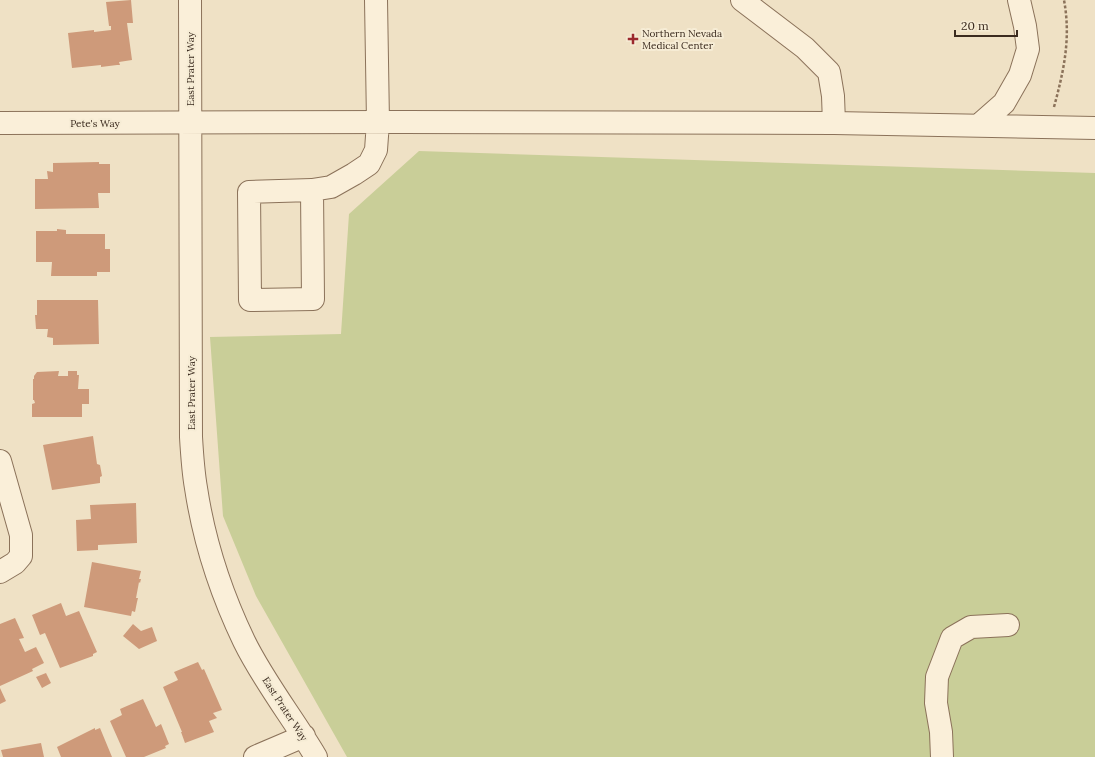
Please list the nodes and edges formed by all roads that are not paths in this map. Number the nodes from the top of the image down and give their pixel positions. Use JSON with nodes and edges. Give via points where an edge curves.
{"nodes":[{"id":1,"x":190,"y":0,"type":"edge"},
{"id":2,"x":376,"y":0,"type":"edge"},
{"id":3,"x":742,"y":0,"type":"edge"},
{"id":4,"x":1018,"y":0,"type":"edge"},
{"id":5,"x":378,"y":122,"type":"junction"},
{"id":6,"x":0,"y":123,"type":"edge"},
{"id":7,"x":189,"y":123,"type":"junction"},
{"id":8,"x":834,"y":123,"type":"junction"},
{"id":9,"x":979,"y":125,"type":"junction"},
{"id":10,"x":1095,"y":128,"type":"edge"},
{"id":11,"x":312,"y":190,"type":"junction"},
{"id":12,"x":0,"y":461,"type":"edge"},
{"id":13,"x":0,"y":572,"type":"edge"},
{"id":14,"x":1008,"y":625,"type":"dead end"},
{"id":15,"x":304,"y":736,"type":"junction"},
{"id":16,"x":255,"y":757,"type":"edge"},
{"id":17,"x":316,"y":757,"type":"edge"},
{"id":18,"x":942,"y":757,"type":"edge"}],
"edges":[{"from":1,"to":7,"type":"street","name":"East Prater Way"},
{"from":2,"to":5,"type":"street"},
{"from":3,"to":8,"type":"street","via":[[805,48],[829,72]]},
{"from":4,"to":9,"type":"street","via":[[1028,49],[1020,75],[1004,103]]},
{"from":5,"to":7,"type":"street","name":"Pete's Way"},
{"from":5,"to":8,"type":"street","name":"Pete's Way"},
{"from":5,"to":11,"type":"street","via":[[376,150],[369,164],[331,187]]},
{"from":6,"to":7,"type":"street","name":"Pete's Way"},
{"from":7,"to":15,"type":"street","name":"East Prater Way","via":[[191,437],[196,488],[206,539],[223,592],[241,635],[270,687]]},
{"from":8,"to":9,"type":"street","name":"Pete's Way"},
{"from":9,"to":10,"type":"street","name":"Pete's Way"},
{"from":11,"to":11,"type":"street","via":[[313,299],[250,300],[249,192]]},
{"from":12,"to":13,"type":"street","via":[[27,558]]},
{"from":14,"to":18,"type":"street","via":[[971,627],[952,638],[937,677],[936,703],[942,732]]},
{"from":15,"to":16,"type":"street"},
{"from":15,"to":17,"type":"street","name":"East Prater Way"}]}
